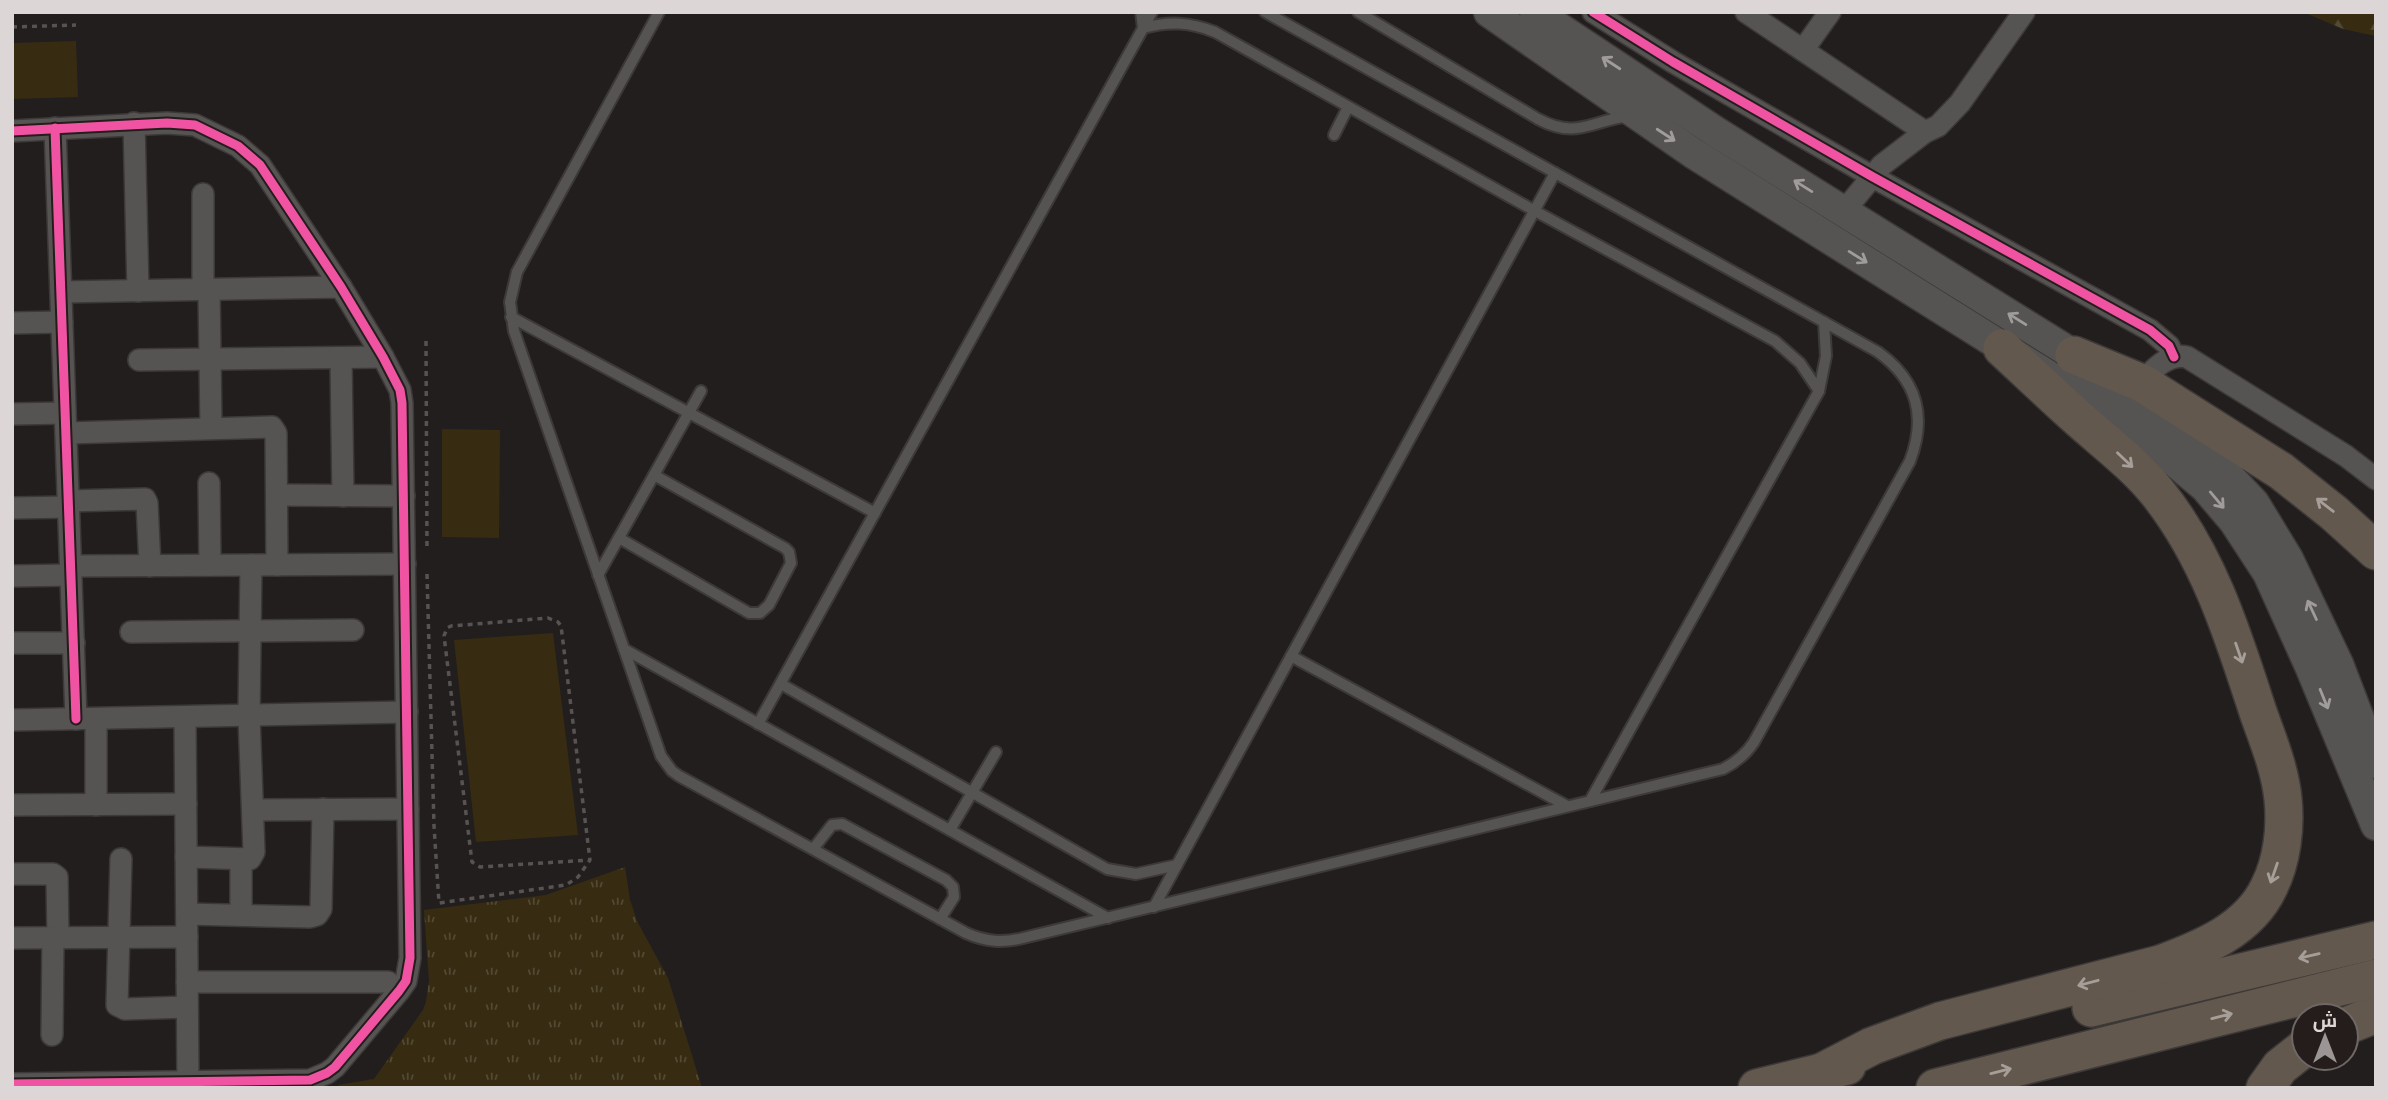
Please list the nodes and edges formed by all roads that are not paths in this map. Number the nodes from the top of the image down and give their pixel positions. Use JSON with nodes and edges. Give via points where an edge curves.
{"nodes":[{"id":1,"x":659,"y":12,"type":"edge"},
{"id":2,"x":1141,"y":12,"type":"edge"},
{"id":3,"x":1152,"y":12,"type":"edge"},
{"id":4,"x":1265,"y":12,"type":"edge"},
{"id":5,"x":1358,"y":12,"type":"edge"},
{"id":6,"x":1489,"y":12,"type":"edge"},
{"id":7,"x":1535,"y":12,"type":"edge"},
{"id":8,"x":1746,"y":12,"type":"edge"},
{"id":9,"x":1830,"y":12,"type":"edge"},
{"id":10,"x":2024,"y":12,"type":"edge"},
{"id":11,"x":1605,"y":15,"type":"edge"},
{"id":12,"x":1143,"y":28,"type":"junction"},
{"id":13,"x":1802,"y":50,"type":"junction"},
{"id":14,"x":1348,"y":107,"type":"junction"},
{"id":15,"x":1636,"y":116,"type":"junction"},
{"id":16,"x":134,"y":123,"type":"junction"},
{"id":17,"x":55,"y":128,"type":"junction"},
{"id":18,"x":12,"y":131,"type":"edge"},
{"id":19,"x":1924,"y":132,"type":"junction"},
{"id":20,"x":1334,"y":135,"type":"dead end"},
{"id":21,"x":1555,"y":173,"type":"junction"},
{"id":22,"x":1873,"y":177,"type":"junction"},
{"id":23,"x":203,"y":194,"type":"dead end"},
{"id":24,"x":1535,"y":211,"type":"junction"},
{"id":25,"x":1844,"y":211,"type":"junction"},
{"id":26,"x":341,"y":287,"type":"junction"},
{"id":27,"x":206,"y":289,"type":"junction"},
{"id":28,"x":138,"y":291,"type":"junction"},
{"id":29,"x":61,"y":292,"type":"junction"},
{"id":30,"x":511,"y":317,"type":"junction"},
{"id":31,"x":1824,"y":321,"type":"junction"},
{"id":32,"x":62,"y":322,"type":"junction"},
{"id":33,"x":12,"y":323,"type":"edge"},
{"id":34,"x":2002,"y":348,"type":"junction"},
{"id":35,"x":2074,"y":355,"type":"junction"},
{"id":36,"x":383,"y":357,"type":"junction"},
{"id":37,"x":2174,"y":357,"type":"junction"},
{"id":38,"x":341,"y":358,"type":"junction"},
{"id":39,"x":209,"y":359,"type":"junction"},
{"id":40,"x":139,"y":360,"type":"dead end"},
{"id":41,"x":2142,"y":383,"type":"junction"},
{"id":42,"x":701,"y":391,"type":"dead end"},
{"id":43,"x":1819,"y":391,"type":"junction"},
{"id":44,"x":688,"y":413,"type":"junction"},
{"id":45,"x":12,"y":414,"type":"edge"},
{"id":46,"x":65,"y":423,"type":"junction"},
{"id":47,"x":211,"y":428,"type":"junction"},
{"id":48,"x":654,"y":474,"type":"junction"},
{"id":49,"x":2376,"y":479,"type":"edge"},
{"id":50,"x":209,"y":483,"type":"dead end"},
{"id":51,"x":277,"y":495,"type":"junction"},
{"id":52,"x":343,"y":496,"type":"junction"},
{"id":53,"x":404,"y":496,"type":"junction"},
{"id":54,"x":68,"y":504,"type":"junction"},
{"id":55,"x":12,"y":508,"type":"edge"},
{"id":56,"x":875,"y":513,"type":"junction"},
{"id":57,"x":619,"y":538,"type":"junction"},
{"id":58,"x":2376,"y":551,"type":"edge"},
{"id":59,"x":405,"y":564,"type":"junction"},
{"id":60,"x":210,"y":565,"type":"junction"},
{"id":61,"x":251,"y":565,"type":"junction"},
{"id":62,"x":277,"y":565,"type":"junction"},
{"id":63,"x":150,"y":566,"type":"junction"},
{"id":64,"x":71,"y":571,"type":"junction"},
{"id":65,"x":598,"y":575,"type":"junction"},
{"id":66,"x":12,"y":576,"type":"edge"},
{"id":67,"x":250,"y":631,"type":"junction"},
{"id":68,"x":353,"y":631,"type":"dead end"},
{"id":69,"x":131,"y":632,"type":"dead end"},
{"id":70,"x":12,"y":643,"type":"edge"},
{"id":71,"x":74,"y":643,"type":"junction"},
{"id":72,"x":624,"y":649,"type":"junction"},
{"id":73,"x":1291,"y":656,"type":"junction"},
{"id":74,"x":780,"y":684,"type":"junction"},
{"id":75,"x":407,"y":712,"type":"junction"},
{"id":76,"x":249,"y":716,"type":"junction"},
{"id":77,"x":185,"y":717,"type":"junction"},
{"id":78,"x":86,"y":719,"type":"junction"},
{"id":79,"x":12,"y":720,"type":"edge"},
{"id":80,"x":758,"y":724,"type":"junction"},
{"id":81,"x":996,"y":752,"type":"dead end"},
{"id":82,"x":2376,"y":763,"type":"edge"},
{"id":83,"x":972,"y":793,"type":"junction"},
{"id":84,"x":1590,"y":801,"type":"junction"},
{"id":85,"x":96,"y":804,"type":"junction"},
{"id":86,"x":186,"y":804,"type":"junction"},
{"id":87,"x":12,"y":805,"type":"edge"},
{"id":88,"x":1567,"y":806,"type":"junction"},
{"id":89,"x":323,"y":809,"type":"junction"},
{"id":90,"x":408,"y":809,"type":"junction"},
{"id":91,"x":253,"y":810,"type":"junction"},
{"id":92,"x":2376,"y":825,"type":"edge"},
{"id":93,"x":950,"y":830,"type":"junction"},
{"id":94,"x":813,"y":849,"type":"junction"},
{"id":95,"x":186,"y":858,"type":"junction"},
{"id":96,"x":121,"y":859,"type":"dead end"},
{"id":97,"x":241,"y":859,"type":"junction"},
{"id":98,"x":1177,"y":865,"type":"junction"},
{"id":99,"x":12,"y":874,"type":"edge"},
{"id":100,"x":1154,"y":907,"type":"junction"},
{"id":101,"x":187,"y":914,"type":"junction"},
{"id":102,"x":241,"y":915,"type":"junction"},
{"id":103,"x":1108,"y":918,"type":"junction"},
{"id":104,"x":940,"y":919,"type":"junction"},
{"id":105,"x":119,"y":937,"type":"junction"},
{"id":106,"x":187,"y":937,"type":"junction"},
{"id":107,"x":12,"y":938,"type":"edge"},
{"id":108,"x":56,"y":938,"type":"junction"},
{"id":109,"x":2376,"y":940,"type":"edge"},
{"id":110,"x":2376,"y":978,"type":"edge"},
{"id":111,"x":187,"y":982,"type":"junction"},
{"id":112,"x":388,"y":982,"type":"dead end"},
{"id":113,"x":187,"y":1007,"type":"junction"},
{"id":114,"x":52,"y":1035,"type":"dead end"},
{"id":115,"x":2290,"y":1059,"type":"edge"},
{"id":116,"x":1822,"y":1072,"type":"junction"},
{"id":117,"x":188,"y":1083,"type":"junction"},
{"id":118,"x":12,"y":1084,"type":"edge"},
{"id":119,"x":1757,"y":1088,"type":"edge"},
{"id":120,"x":1935,"y":1088,"type":"edge"},
{"id":121,"x":2265,"y":1088,"type":"edge"}],
"edges":[{"from":1,"to":30,"type":"lane","via":[[517,272]]},
{"from":2,"to":12,"type":"lane"},
{"from":3,"to":12,"type":"lane"},
{"from":4,"to":21,"type":"lane"},
{"from":5,"to":15,"type":"lane","via":[[1556,127],[1576,129]]},
{"from":6,"to":15,"type":"main road"},
{"from":25,"to":7,"type":"main road","one_way":true},
{"from":8,"to":13,"type":"street"},
{"from":9,"to":13,"type":"street"},
{"from":10,"to":19,"type":"street","via":[[1960,103],[1938,126]]},
{"from":11,"to":22,"type":"street","via":[[1673,62]]},
{"from":12,"to":14,"type":"lane","via":[[1179,22],[1198,25]]},
{"from":12,"to":56,"type":"lane"},
{"from":13,"to":19,"type":"street"},
{"from":14,"to":20,"type":"lane"},
{"from":14,"to":24,"type":"lane"},
{"from":15,"to":34,"type":"main road","one_way":true},
{"from":16,"to":17,"type":"street"},
{"from":16,"to":26,"type":"street","via":[[195,125],[249,155]]},
{"from":16,"to":28,"type":"street"},
{"from":17,"to":18,"type":"street"},
{"from":17,"to":29,"type":"street"},
{"from":19,"to":22,"type":"street"},
{"from":21,"to":24,"type":"lane"},
{"from":21,"to":31,"type":"lane"},
{"from":22,"to":25,"type":"street"},
{"from":22,"to":37,"type":"street","via":[[2150,330],[2169,346]]},
{"from":23,"to":27,"type":"street"},
{"from":24,"to":43,"type":"lane","via":[[1774,341],[1800,363]]},
{"from":24,"to":73,"type":"lane"},
{"from":35,"to":25,"type":"main road","one_way":true},
{"from":26,"to":27,"type":"street"},
{"from":26,"to":36,"type":"street"},
{"from":27,"to":28,"type":"street"},
{"from":27,"to":39,"type":"street"},
{"from":28,"to":29,"type":"street"},
{"from":29,"to":32,"type":"street"},
{"from":30,"to":44,"type":"lane"},
{"from":30,"to":65,"type":"lane"},
{"from":31,"to":43,"type":"lane","via":[[1826,356]]},
{"from":31,"to":84,"type":"lane","via":[[1890,361],[1909,385],[1918,415],[1910,461],[1749,750],[1723,769]]},
{"from":32,"to":33,"type":"street"},
{"from":32,"to":46,"type":"street"},
{"from":34,"to":92,"type":"main road","one_way":true,"via":[[2174,461],[2205,487],[2234,521],[2268,573]]},
{"from":34,"to":116,"type":"highway","one_way":true,"via":[[2155,491],[2183,527],[2205,567],[2280,778],[2283,824],[2277,869],[2252,912],[2235,928],[2192,953],[1940,1021],[1872,1046]]},
{"from":35,"to":41,"type":"highway"},
{"from":82,"to":35,"type":"main road","one_way":true,"via":[[2294,571],[2254,503],[2220,467]]},
{"from":36,"to":38,"type":"street"},
{"from":36,"to":53,"type":"street","via":[[401,396]]},
{"from":37,"to":41,"type":"street"},
{"from":37,"to":49,"type":"street","via":[[2197,362]]},
{"from":38,"to":39,"type":"street"},
{"from":38,"to":52,"type":"street"},
{"from":39,"to":40,"type":"street"},
{"from":39,"to":47,"type":"street"},
{"from":58,"to":41,"type":"highway","one_way":true,"via":[[2281,471]]},
{"from":42,"to":44,"type":"lane"},
{"from":43,"to":84,"type":"lane"},
{"from":44,"to":48,"type":"lane"},
{"from":44,"to":56,"type":"lane"},
{"from":45,"to":46,"type":"street"},
{"from":46,"to":47,"type":"street"},
{"from":46,"to":54,"type":"street"},
{"from":47,"to":51,"type":"street","via":[[272,427],[276,433]]},
{"from":48,"to":57,"type":"lane"},
{"from":48,"to":57,"type":"lane","via":[[789,552],[791,563],[769,606],[755,614],[744,611]]},
{"from":50,"to":60,"type":"street"},
{"from":51,"to":52,"type":"street"},
{"from":51,"to":62,"type":"street"},
{"from":52,"to":53,"type":"street"},
{"from":53,"to":59,"type":"street"},
{"from":54,"to":55,"type":"street"},
{"from":54,"to":63,"type":"street","via":[[145,499]]},
{"from":54,"to":64,"type":"street"},
{"from":56,"to":74,"type":"lane"},
{"from":57,"to":65,"type":"lane"},
{"from":59,"to":62,"type":"street"},
{"from":59,"to":75,"type":"street"},
{"from":60,"to":61,"type":"street"},
{"from":60,"to":63,"type":"street"},
{"from":61,"to":62,"type":"street"},
{"from":61,"to":67,"type":"street"},
{"from":63,"to":64,"type":"street"},
{"from":64,"to":66,"type":"street"},
{"from":64,"to":71,"type":"street"},
{"from":65,"to":72,"type":"lane"},
{"from":67,"to":68,"type":"street"},
{"from":67,"to":69,"type":"street"},
{"from":67,"to":76,"type":"street"},
{"from":70,"to":71,"type":"street"},
{"from":71,"to":78,"type":"street"},
{"from":72,"to":80,"type":"lane"},
{"from":72,"to":94,"type":"lane","via":[[660,756],[672,771]]},
{"from":73,"to":88,"type":"lane"},
{"from":73,"to":98,"type":"lane"},
{"from":74,"to":80,"type":"lane"},
{"from":74,"to":83,"type":"lane"},
{"from":75,"to":76,"type":"street"},
{"from":75,"to":90,"type":"street"},
{"from":76,"to":77,"type":"street"},
{"from":76,"to":91,"type":"street"},
{"from":77,"to":78,"type":"street"},
{"from":77,"to":86,"type":"street"},
{"from":78,"to":79,"type":"street"},
{"from":78,"to":85,"type":"street"},
{"from":80,"to":93,"type":"lane"},
{"from":81,"to":83,"type":"lane"},
{"from":83,"to":93,"type":"lane"},
{"from":83,"to":98,"type":"lane","via":[[1107,869],[1146,874]]},
{"from":84,"to":88,"type":"lane"},
{"from":85,"to":86,"type":"street"},
{"from":85,"to":87,"type":"street"},
{"from":86,"to":95,"type":"street"},
{"from":88,"to":100,"type":"lane"},
{"from":89,"to":90,"type":"street"},
{"from":89,"to":91,"type":"street"},
{"from":89,"to":102,"type":"street","via":[[319,913],[310,917]]},
{"from":90,"to":117,"type":"street","via":[[410,958],[399,991],[335,1067],[318,1078]]},
{"from":91,"to":97,"type":"street","via":[[254,852],[252,858]]},
{"from":93,"to":103,"type":"lane"},
{"from":94,"to":104,"type":"lane"},
{"from":94,"to":104,"type":"lane","via":[[832,825],[842,824],[946,880],[954,897]]},
{"from":95,"to":97,"type":"street"},
{"from":95,"to":101,"type":"street"},
{"from":96,"to":105,"type":"street"},
{"from":97,"to":102,"type":"street"},
{"from":98,"to":100,"type":"lane"},
{"from":99,"to":108,"type":"street","via":[[57,877]]},
{"from":100,"to":103,"type":"lane"},
{"from":101,"to":102,"type":"street"},
{"from":101,"to":106,"type":"street"},
{"from":103,"to":104,"type":"lane","via":[[1000,942],[977,938]]},
{"from":105,"to":106,"type":"street"},
{"from":105,"to":108,"type":"street"},
{"from":105,"to":113,"type":"street","via":[[119,1007]]},
{"from":106,"to":111,"type":"street"},
{"from":107,"to":108,"type":"street"},
{"from":108,"to":114,"type":"street"},
{"from":109,"to":116,"type":"highway","one_way":true},
{"from":120,"to":110,"type":"highway","one_way":true},
{"from":111,"to":112,"type":"street"},
{"from":111,"to":113,"type":"street"},
{"from":113,"to":117,"type":"street"},
{"from":115,"to":121,"type":"highway"},
{"from":116,"to":119,"type":"highway"},
{"from":117,"to":118,"type":"street"}]}
